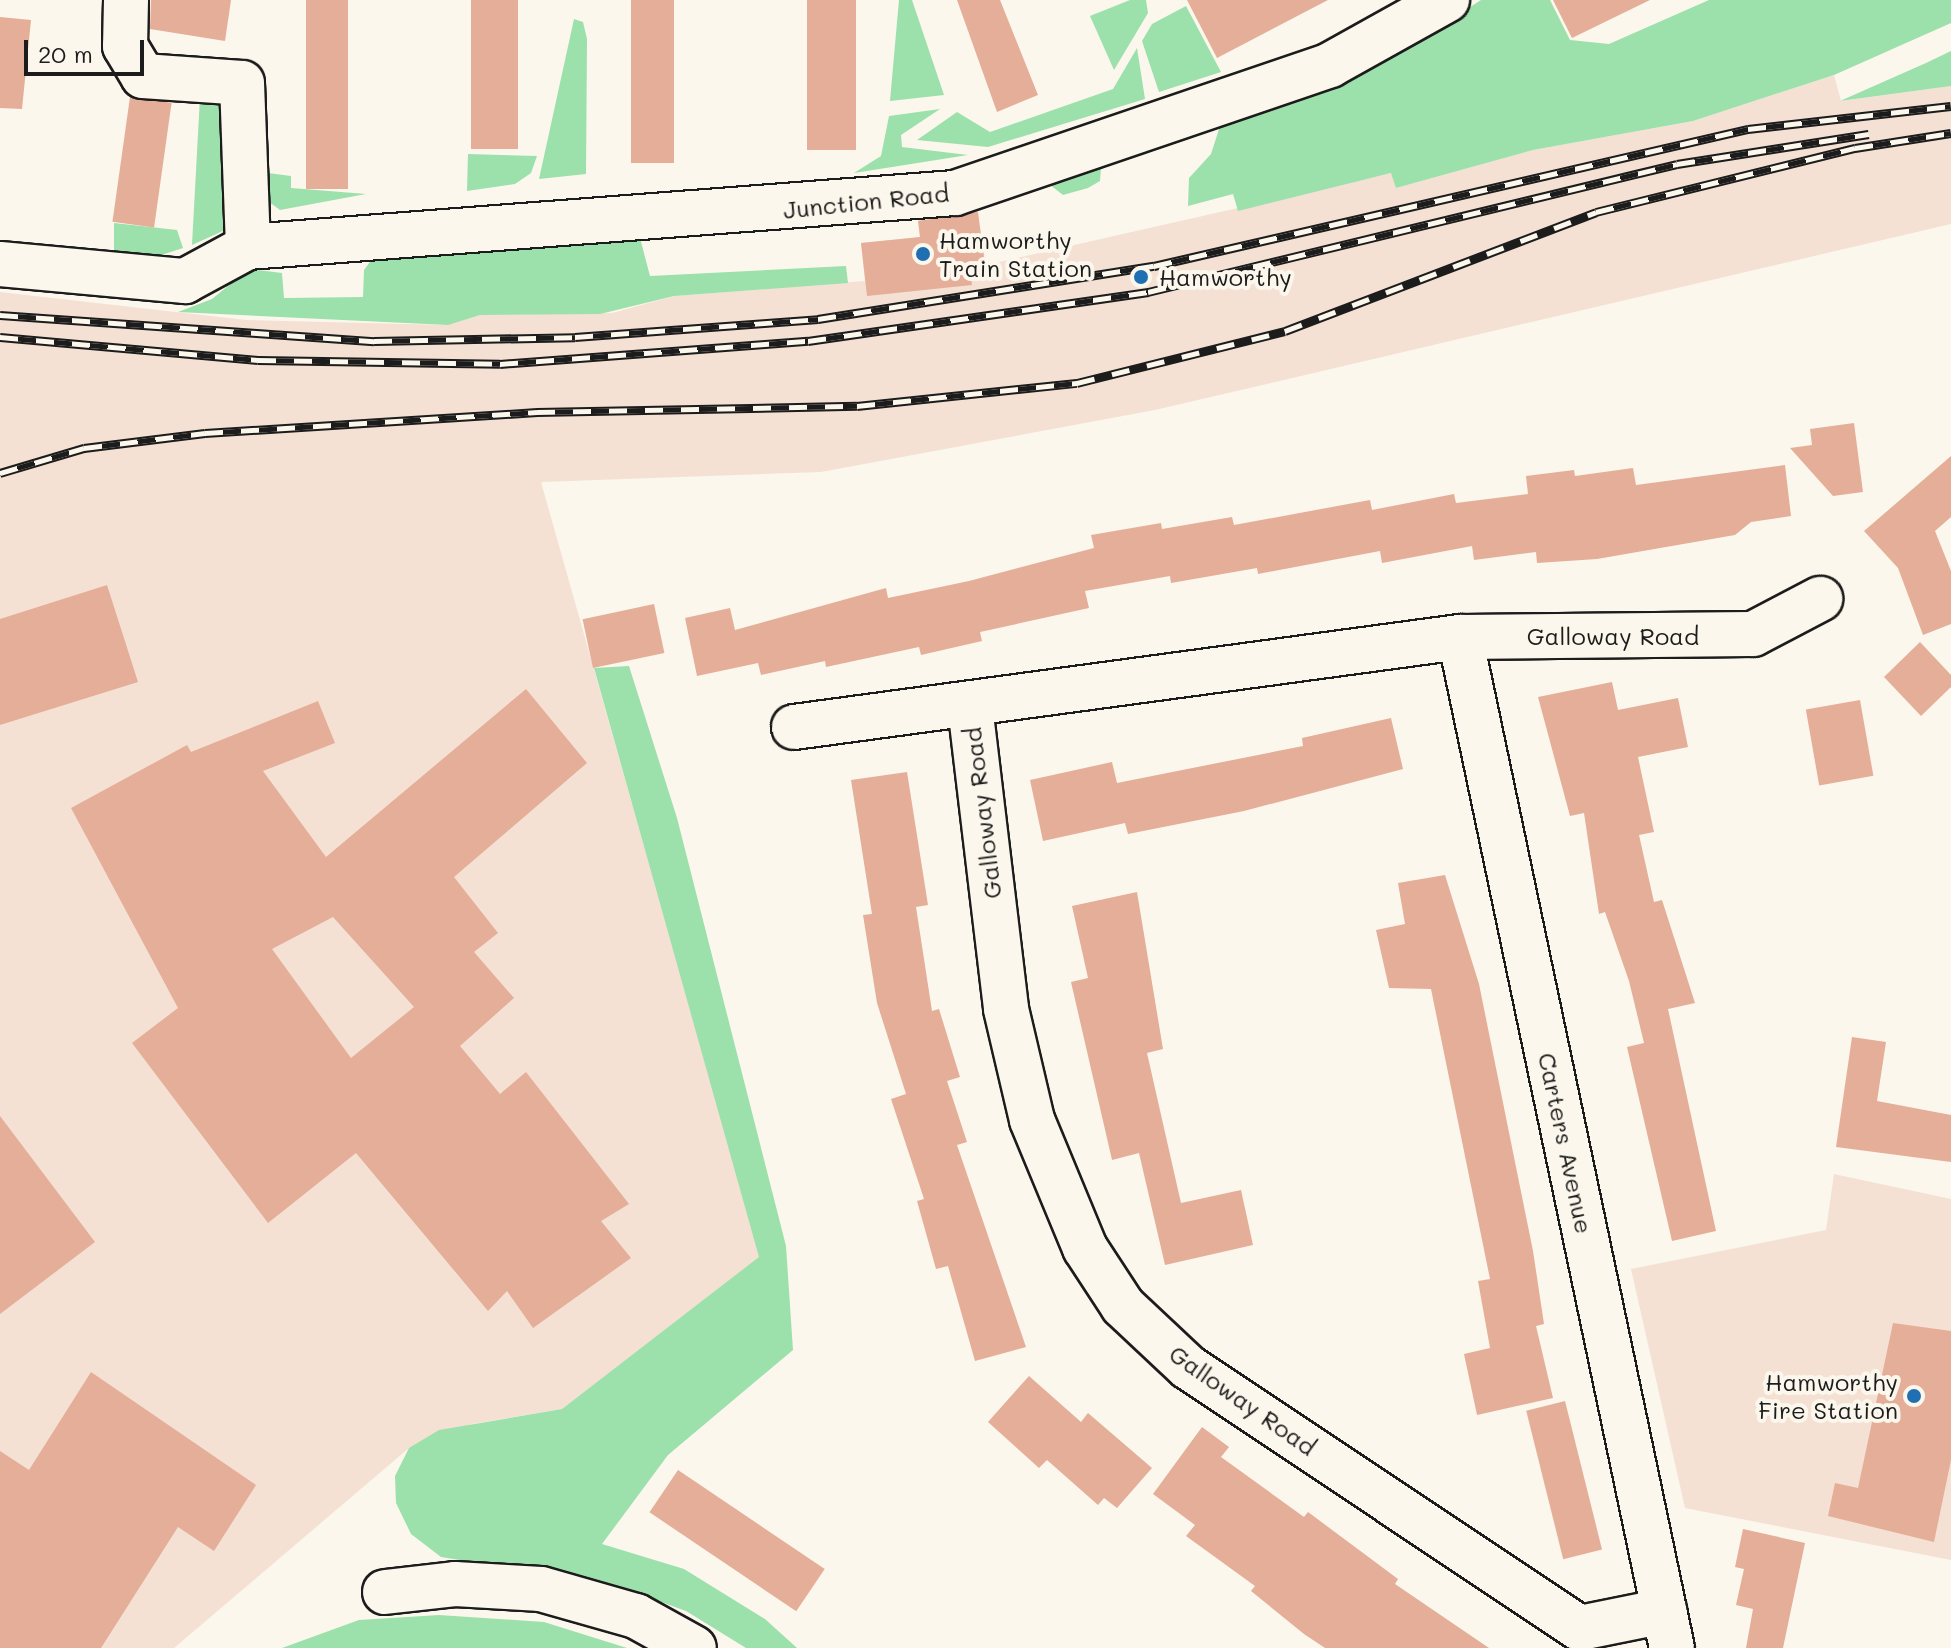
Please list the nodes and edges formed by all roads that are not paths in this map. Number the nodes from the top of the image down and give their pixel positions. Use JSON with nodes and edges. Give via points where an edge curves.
{"nodes":[{"id":1,"x":126,"y":0,"type":"edge"},
{"id":2,"x":1447,"y":0,"type":"edge"},
{"id":3,"x":248,"y":247,"type":"junction"},
{"id":4,"x":0,"y":264,"type":"edge"},
{"id":5,"x":1820,"y":599,"type":"dead end"},
{"id":6,"x":1460,"y":637,"type":"junction"},
{"id":7,"x":970,"y":706,"type":"junction"},
{"id":8,"x":794,"y":727,"type":"dead end"},
{"id":9,"x":385,"y":1592,"type":"dead end"},
{"id":10,"x":1668,"y":1630,"type":"edge"},
{"id":11,"x":694,"y":1648,"type":"edge"}],
"edges":[{"from":1,"to":3,"type":"street","via":[[125,46],[143,76],[242,83]]},
{"from":2,"to":3,"type":"street","name":"Junction Road","via":[[1330,65],[955,193]]},
{"from":3,"to":4,"type":"street","name":"Junction Road","via":[[185,281]]},
{"from":5,"to":6,"type":"street","name":"Galloway Road","via":[[1736,636]]},
{"from":6,"to":7,"type":"street","name":"Galloway Road"},
{"from":6,"to":10,"type":"street","name":"Carters Avenue"},
{"from":7,"to":8,"type":"street","name":"Galloway Road"},
{"from":7,"to":10,"type":"street","name":"Galloway Road","via":[[1006,1009],[1032,1120],[1085,1248],[1123,1306],[1188,1367],[1580,1628]]},
{"from":9,"to":11,"type":"street","via":[[455,1584],[541,1589],[606,1604]]}]}
